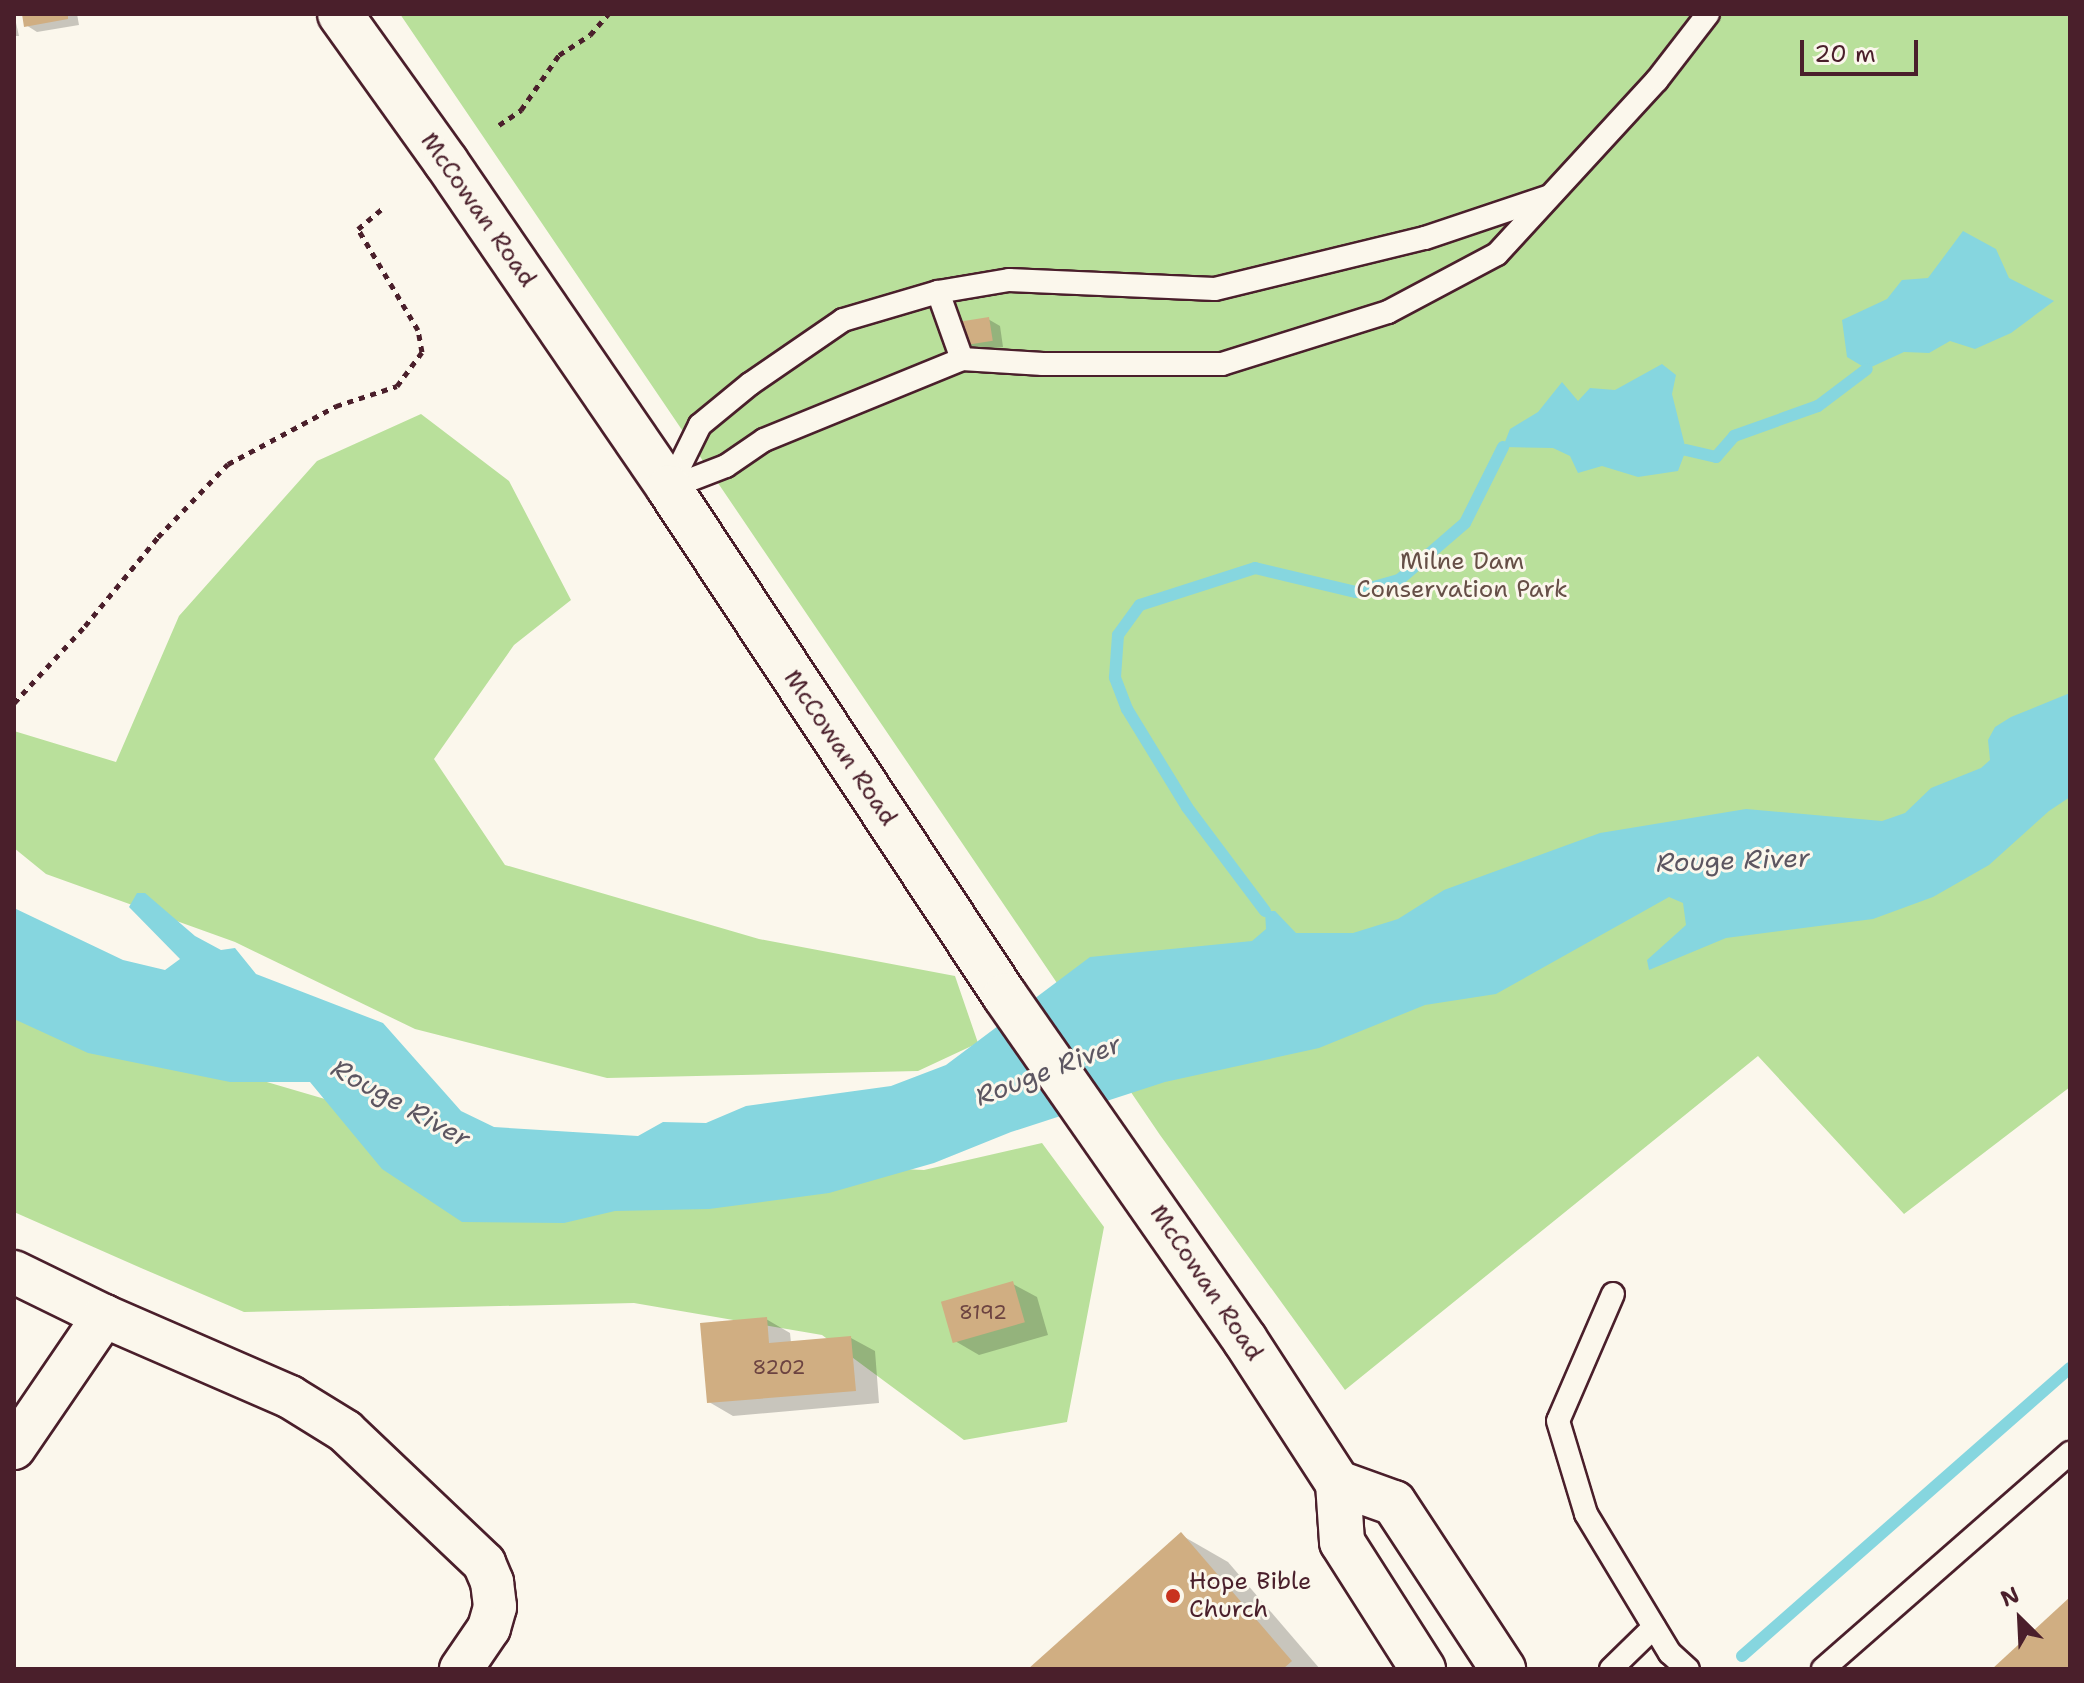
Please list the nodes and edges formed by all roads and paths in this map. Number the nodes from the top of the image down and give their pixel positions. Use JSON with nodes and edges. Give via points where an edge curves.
{"nodes":[{"id":1,"x":340,"y":14,"type":"edge"},
{"id":2,"x":608,"y":14,"type":"edge"},
{"id":3,"x":1708,"y":14,"type":"edge"},
{"id":4,"x":499,"y":125,"type":"dead end"},
{"id":5,"x":1551,"y":195,"type":"junction"},
{"id":6,"x":384,"y":207,"type":"dead end"},
{"id":7,"x":938,"y":292,"type":"junction"},
{"id":8,"x":962,"y":359,"type":"junction"},
{"id":9,"x":669,"y":488,"type":"junction"},
{"id":10,"x":14,"y":703,"type":"edge"},
{"id":11,"x":14,"y":1272,"type":"edge"},
{"id":12,"x":1613,"y":1294,"type":"dead end"},
{"id":13,"x":104,"y":1316,"type":"junction"},
{"id":14,"x":14,"y":1448,"type":"edge"},
{"id":15,"x":2070,"y":1453,"type":"edge"},
{"id":16,"x":1338,"y":1483,"type":"junction"},
{"id":17,"x":1654,"y":1627,"type":"junction"},
{"id":18,"x":461,"y":1669,"type":"edge"},
{"id":19,"x":1423,"y":1669,"type":"edge"},
{"id":20,"x":1503,"y":1669,"type":"edge"},
{"id":21,"x":1611,"y":1669,"type":"edge"},
{"id":22,"x":1688,"y":1669,"type":"edge"},
{"id":23,"x":1823,"y":1669,"type":"edge"}],
"edges":[{"from":1,"to":9,"type":"main road","name":"McCowan Road"},
{"from":2,"to":4,"type":"path","via":[[590,35],[559,55],[521,110]]},
{"from":3,"to":5,"type":"lane","via":[[1657,80]]},
{"from":5,"to":7,"type":"lane","via":[[1425,238],[1215,289],[1009,280]]},
{"from":5,"to":8,"type":"lane","via":[[1497,254],[1388,312],[1222,364]]},
{"from":6,"to":10,"type":"path","via":[[358,229],[418,330],[422,352],[397,386],[336,406],[228,464]]},
{"from":7,"to":8,"type":"lane"},
{"from":7,"to":9,"type":"lane","via":[[843,320],[750,384],[700,425]]},
{"from":8,"to":9,"type":"lane","via":[[764,440],[726,466]]},
{"from":9,"to":16,"type":"main road","name":"McCowan Road","via":[[1005,996],[1122,1159]]},
{"from":11,"to":13,"type":"street"},
{"from":12,"to":17,"type":"lane","via":[[1558,1421],[1586,1514]]},
{"from":13,"to":14,"type":"street"},
{"from":13,"to":18,"type":"street","via":[[319,1414],[345,1431],[469,1546],[484,1563],[495,1607],[489,1628]]},
{"from":15,"to":23,"type":"lane"},
{"from":16,"to":19,"type":"main road","name":"McCowan Road","via":[[1342,1542]]},
{"from":16,"to":20,"type":"main road","via":[[1394,1503]]},
{"from":17,"to":21,"type":"lane"},
{"from":17,"to":22,"type":"lane"}]}
